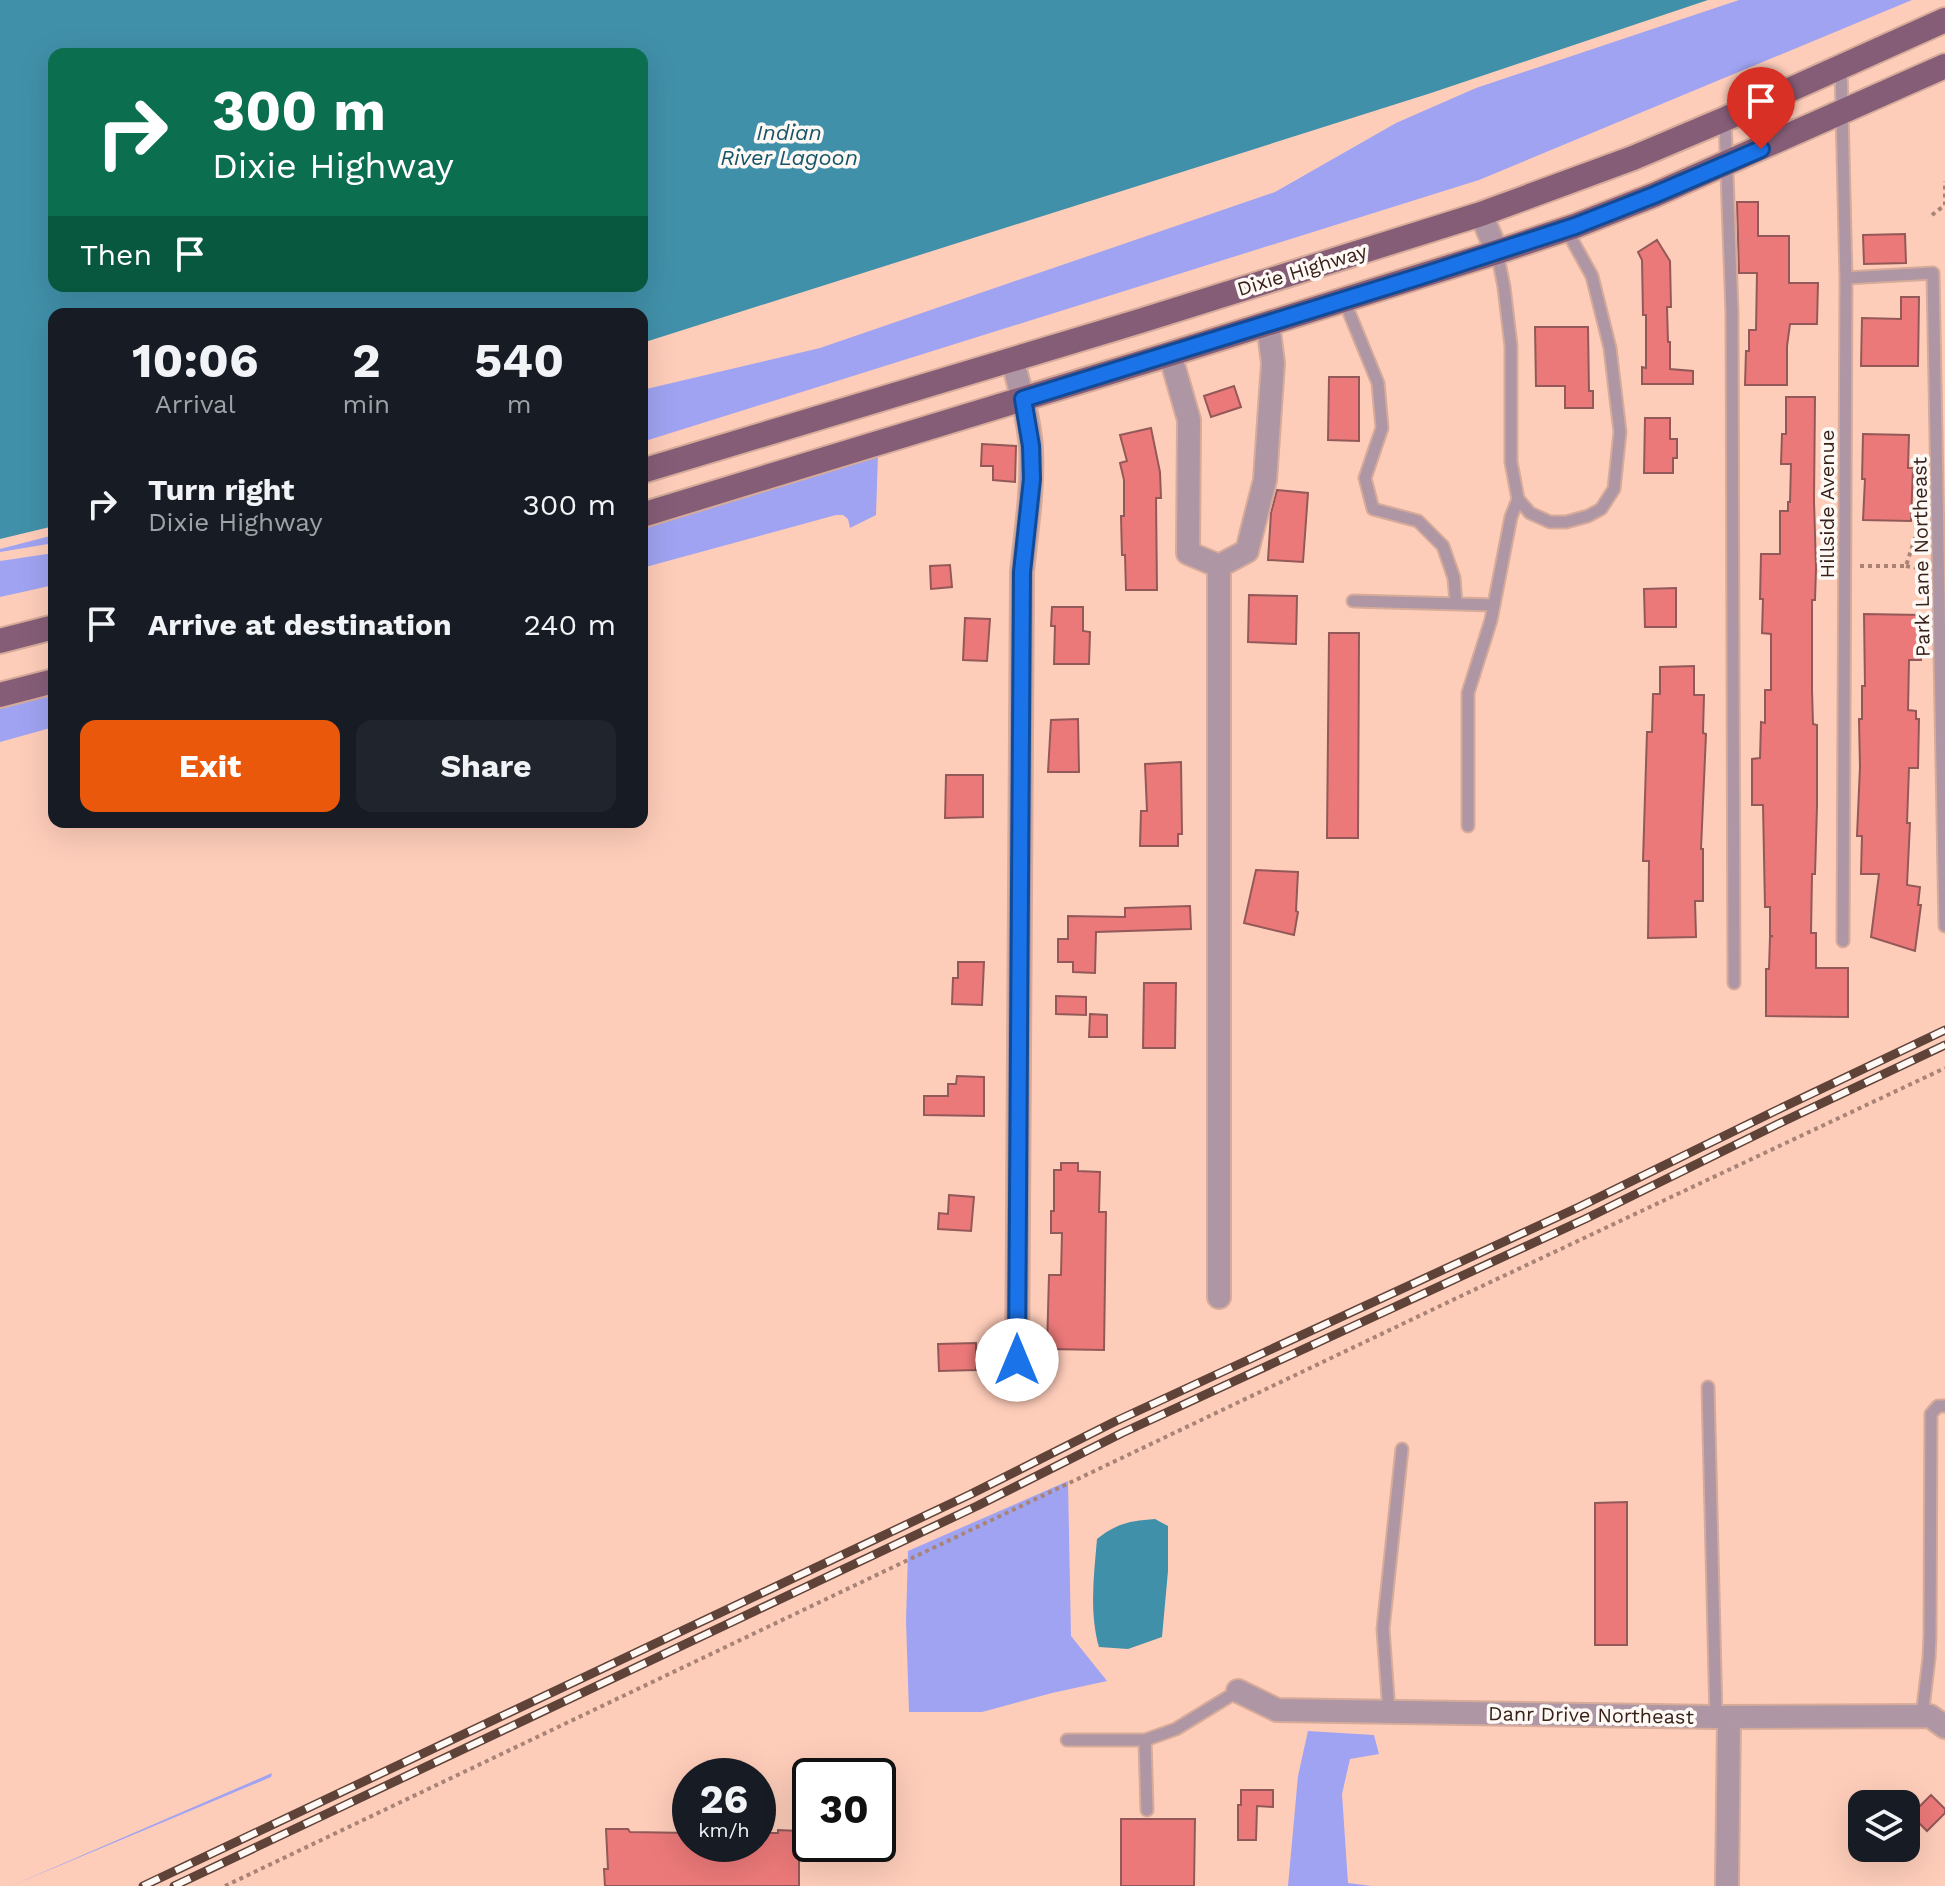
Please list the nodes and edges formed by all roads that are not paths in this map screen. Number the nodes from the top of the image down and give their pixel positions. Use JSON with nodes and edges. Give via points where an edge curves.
{"nodes":[{"id":1,"x":1945,"y":20,"type":"edge"},
{"id":2,"x":1945,"y":66,"type":"edge"},
{"id":3,"x":1841,"y":67,"type":"junction"},
{"id":4,"x":1844,"y":112,"type":"junction"},
{"id":5,"x":1725,"y":119,"type":"junction"},
{"id":6,"x":1727,"y":164,"type":"junction"},
{"id":7,"x":1481,"y":214,"type":"junction"},
{"id":8,"x":1566,"y":229,"type":"junction"},
{"id":9,"x":1497,"y":252,"type":"junction"},
{"id":10,"x":1846,"y":278,"type":"junction"},
{"id":11,"x":1344,"y":300,"type":"junction"},
{"id":12,"x":1268,"y":324,"type":"junction"},
{"id":13,"x":1170,"y":354,"type":"junction"},
{"id":14,"x":1012,"y":359,"type":"junction"},
{"id":15,"x":1023,"y":399,"type":"junction"},
{"id":16,"x":648,"y":469,"type":"edge"},
{"id":17,"x":1518,"y":499,"type":"junction"},
{"id":18,"x":648,"y":513,"type":"edge"},
{"id":19,"x":1219,"y":566,"type":"junction"},
{"id":20,"x":1353,"y":601,"type":"dead end"},
{"id":21,"x":1456,"y":603,"type":"junction"},
{"id":22,"x":1494,"y":605,"type":"junction"},
{"id":23,"x":48,"y":629,"type":"edge"},
{"id":24,"x":0,"y":641,"type":"edge"},
{"id":25,"x":48,"y":683,"type":"edge"},
{"id":26,"x":0,"y":695,"type":"edge"},
{"id":27,"x":1468,"y":826,"type":"dead end"},
{"id":28,"x":1945,"y":926,"type":"edge"},
{"id":29,"x":1843,"y":941,"type":"dead end"},
{"id":30,"x":1734,"y":983,"type":"dead end"},
{"id":31,"x":1219,"y":1297,"type":"dead end"},
{"id":32,"x":1017,"y":1375,"type":"dead end"},
{"id":33,"x":1708,"y":1387,"type":"dead end"},
{"id":34,"x":1945,"y":1406,"type":"edge"},
{"id":35,"x":1402,"y":1449,"type":"dead end"},
{"id":36,"x":1238,"y":1691,"type":"joint"},
{"id":37,"x":1389,"y":1712,"type":"junction"},
{"id":38,"x":1922,"y":1716,"type":"junction"},
{"id":39,"x":1722,"y":1717,"type":"junction"},
{"id":40,"x":1945,"y":1727,"type":"edge"},
{"id":41,"x":1067,"y":1740,"type":"dead end"},
{"id":42,"x":1145,"y":1740,"type":"junction"},
{"id":43,"x":1147,"y":1810,"type":"dead end"},
{"id":44,"x":1727,"y":1886,"type":"edge"}],
"edges":[{"from":1,"to":3,"type":"main road","name":"Dixie Highway"},
{"from":2,"to":4,"type":"main road","name":"Dixie Highway"},
{"from":3,"to":4,"type":"lane","name":"Hillside Avenue"},
{"from":3,"to":5,"type":"main road","name":"Dixie Highway"},
{"from":4,"to":6,"type":"main road","name":"Dixie Highway"},
{"from":4,"to":10,"type":"lane","name":"Hillside Avenue"},
{"from":5,"to":6,"type":"lane"},
{"from":5,"to":7,"type":"main road","name":"Dixie Highway"},
{"from":6,"to":8,"type":"main road","name":"Dixie Highway"},
{"from":6,"to":30,"type":"lane"},
{"from":7,"to":9,"type":"street"},
{"from":7,"to":14,"type":"main road","name":"Dixie Highway"},
{"from":8,"to":9,"type":"main road","name":"Dixie Highway"},
{"from":8,"to":17,"type":"lane","via":[[1592,276],[1610,348],[1620,432],[1614,489],[1601,509],[1566,522],[1530,513]]},
{"from":9,"to":11,"type":"main road","name":"Dixie Highway"},
{"from":9,"to":17,"type":"lane","via":[[1511,346],[1511,462]]},
{"from":10,"to":28,"type":"lane","name":"Park Lane Northeast","via":[[1933,273]]},
{"from":10,"to":29,"type":"lane","name":"Hillside Avenue"},
{"from":11,"to":12,"type":"main road","name":"Dixie Highway"},
{"from":11,"to":21,"type":"lane","via":[[1378,383],[1382,428],[1365,478],[1373,509],[1418,521],[1443,546]]},
{"from":12,"to":13,"type":"main road","name":"Dixie Highway"},
{"from":12,"to":19,"type":"street","via":[[1273,363],[1265,480],[1247,551]]},
{"from":13,"to":15,"type":"main road","name":"Dixie Highway"},
{"from":13,"to":19,"type":"street","via":[[1189,420],[1188,553]]},
{"from":14,"to":15,"type":"street"},
{"from":14,"to":16,"type":"main road","name":"Dixie Highway"},
{"from":15,"to":18,"type":"main road","name":"Dixie Highway"},
{"from":15,"to":32,"type":"street","via":[[1032,479],[1022,572]]},
{"from":17,"to":22,"type":"lane"},
{"from":19,"to":31,"type":"street"},
{"from":20,"to":21,"type":"lane"},
{"from":21,"to":22,"type":"lane"},
{"from":22,"to":27,"type":"lane","via":[[1468,693]]},
{"from":23,"to":24,"type":"main road"},
{"from":25,"to":26,"type":"main road"},
{"from":33,"to":39,"type":"lane"},
{"from":34,"to":38,"type":"lane","via":[[1931,1414],[1930,1636]]},
{"from":35,"to":37,"type":"lane","via":[[1383,1629]]},
{"from":36,"to":37,"type":"street","name":"Danr Drive Northeast","via":[[1277,1710]]},
{"from":36,"to":42,"type":"lane","via":[[1176,1729]]},
{"from":37,"to":39,"type":"street","name":"Danr Drive Northeast"},
{"from":38,"to":39,"type":"street","name":"Danr Drive Northeast"},
{"from":38,"to":40,"type":"street","name":"Danr Drive Northeast"},
{"from":39,"to":44,"type":"street"},
{"from":41,"to":42,"type":"lane"},
{"from":42,"to":43,"type":"lane"}]}
